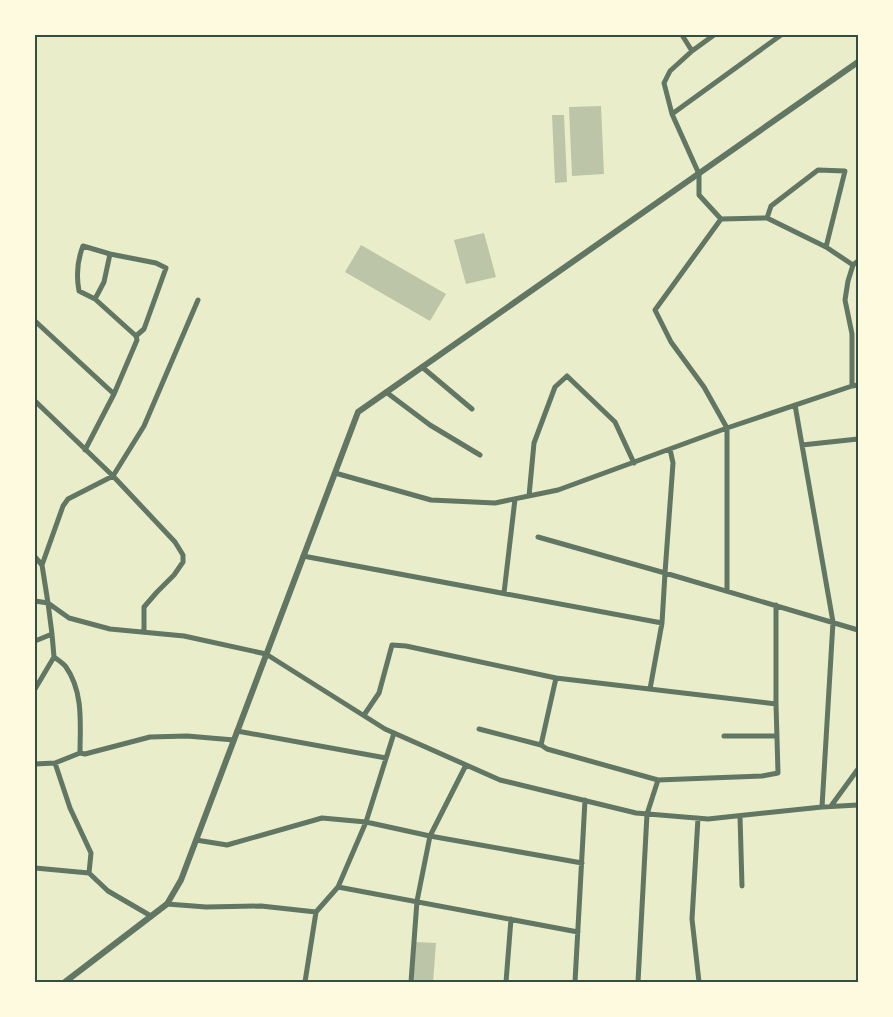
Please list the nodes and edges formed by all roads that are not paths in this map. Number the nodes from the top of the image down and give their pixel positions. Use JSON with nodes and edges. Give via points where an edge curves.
{"nodes":[{"id":1,"x":682,"y":35,"type":"edge"},
{"id":2,"x":714,"y":35,"type":"edge"},
{"id":3,"x":781,"y":35,"type":"edge"},
{"id":4,"x":692,"y":51,"type":"junction"},
{"id":5,"x":858,"y":62,"type":"edge"},
{"id":6,"x":672,"y":114,"type":"junction"},
{"id":7,"x":699,"y":174,"type":"junction"},
{"id":8,"x":767,"y":218,"type":"junction"},
{"id":9,"x":721,"y":219,"type":"junction"},
{"id":10,"x":826,"y":247,"type":"junction"},
{"id":11,"x":110,"y":254,"type":"junction"},
{"id":12,"x":858,"y":261,"type":"edge"},
{"id":13,"x":852,"y":265,"type":"junction"},
{"id":14,"x":95,"y":299,"type":"junction"},
{"id":15,"x":198,"y":300,"type":"dead end"},
{"id":16,"x":35,"y":321,"type":"edge"},
{"id":17,"x":855,"y":334,"type":"edge"},
{"id":18,"x":136,"y":336,"type":"junction"},
{"id":19,"x":422,"y":367,"type":"junction"},
{"id":20,"x":858,"y":385,"type":"edge"},
{"id":21,"x":852,"y":386,"type":"junction"},
{"id":22,"x":386,"y":392,"type":"junction"},
{"id":23,"x":114,"y":394,"type":"junction"},
{"id":24,"x":35,"y":401,"type":"edge"},
{"id":25,"x":794,"y":405,"type":"junction"},
{"id":26,"x":472,"y":409,"type":"dead end"},
{"id":27,"x":727,"y":428,"type":"junction"},
{"id":28,"x":858,"y":439,"type":"edge"},
{"id":29,"x":802,"y":445,"type":"junction"},
{"id":30,"x":85,"y":450,"type":"junction"},
{"id":31,"x":670,"y":450,"type":"junction"},
{"id":32,"x":480,"y":455,"type":"dead end"},
{"id":33,"x":634,"y":463,"type":"junction"},
{"id":34,"x":335,"y":473,"type":"junction"},
{"id":35,"x":113,"y":476,"type":"junction"},
{"id":36,"x":529,"y":496,"type":"junction"},
{"id":37,"x":515,"y":499,"type":"junction"},
{"id":38,"x":538,"y":537,"type":"dead end"},
{"id":39,"x":303,"y":556,"type":"junction"},
{"id":40,"x":35,"y":557,"type":"edge"},
{"id":41,"x":42,"y":565,"type":"junction"},
{"id":42,"x":665,"y":573,"type":"junction"},
{"id":43,"x":727,"y":591,"type":"junction"},
{"id":44,"x":504,"y":593,"type":"junction"},
{"id":45,"x":35,"y":601,"type":"edge"},
{"id":46,"x":48,"y":602,"type":"junction"},
{"id":47,"x":776,"y":605,"type":"junction"},
{"id":48,"x":833,"y":622,"type":"junction"},
{"id":49,"x":662,"y":623,"type":"junction"},
{"id":50,"x":858,"y":630,"type":"edge"},
{"id":51,"x":144,"y":632,"type":"junction"},
{"id":52,"x":52,"y":634,"type":"junction"},
{"id":53,"x":35,"y":640,"type":"edge"},
{"id":54,"x":266,"y":654,"type":"junction"},
{"id":55,"x":54,"y":657,"type":"junction"},
{"id":56,"x":556,"y":678,"type":"junction"},
{"id":57,"x":35,"y":689,"type":"edge"},
{"id":58,"x":650,"y":689,"type":"junction"},
{"id":59,"x":776,"y":704,"type":"junction"},
{"id":60,"x":364,"y":715,"type":"junction"},
{"id":61,"x":479,"y":729,"type":"dead end"},
{"id":62,"x":237,"y":731,"type":"junction"},
{"id":63,"x":394,"y":733,"type":"junction"},
{"id":64,"x":724,"y":736,"type":"dead end"},
{"id":65,"x":777,"y":736,"type":"junction"},
{"id":66,"x":234,"y":740,"type":"junction"},
{"id":67,"x":541,"y":745,"type":"junction"},
{"id":68,"x":80,"y":753,"type":"junction"},
{"id":69,"x":386,"y":758,"type":"junction"},
{"id":70,"x":55,"y":763,"type":"junction"},
{"id":71,"x":35,"y":764,"type":"edge"},
{"id":72,"x":466,"y":765,"type":"junction"},
{"id":73,"x":858,"y":769,"type":"edge"},
{"id":74,"x":658,"y":780,"type":"junction"},
{"id":75,"x":585,"y":800,"type":"junction"},
{"id":76,"x":858,"y":805,"type":"edge"},
{"id":77,"x":831,"y":806,"type":"junction"},
{"id":78,"x":822,"y":807,"type":"junction"},
{"id":79,"x":647,"y":814,"type":"junction"},
{"id":80,"x":740,"y":816,"type":"junction"},
{"id":81,"x":698,"y":818,"type":"junction"},
{"id":82,"x":366,"y":822,"type":"junction"},
{"id":83,"x":430,"y":836,"type":"junction"},
{"id":84,"x":196,"y":840,"type":"junction"},
{"id":85,"x":582,"y":863,"type":"junction"},
{"id":86,"x":35,"y":868,"type":"edge"},
{"id":87,"x":89,"y":873,"type":"junction"},
{"id":88,"x":742,"y":886,"type":"dead end"},
{"id":89,"x":338,"y":887,"type":"junction"},
{"id":90,"x":417,"y":901,"type":"junction"},
{"id":91,"x":167,"y":904,"type":"junction"},
{"id":92,"x":316,"y":912,"type":"junction"},
{"id":93,"x":152,"y":916,"type":"junction"},
{"id":94,"x":511,"y":919,"type":"junction"},
{"id":95,"x":578,"y":932,"type":"junction"},
{"id":96,"x":65,"y":982,"type":"edge"},
{"id":97,"x":306,"y":982,"type":"edge"},
{"id":98,"x":411,"y":982,"type":"edge"},
{"id":99,"x":506,"y":982,"type":"edge"},
{"id":100,"x":575,"y":982,"type":"edge"},
{"id":101,"x":638,"y":982,"type":"edge"},
{"id":102,"x":699,"y":982,"type":"edge"}],
"edges":[{"from":1,"to":4,"type":"street"},
{"from":2,"to":4,"type":"street"},
{"from":3,"to":6,"type":"street"},
{"from":4,"to":6,"type":"street","via":[[670,70],[664,83]]},
{"from":5,"to":7,"type":"street"},
{"from":6,"to":7,"type":"street"},
{"from":7,"to":9,"type":"street","via":[[699,195]]},
{"from":7,"to":19,"type":"street"},
{"from":8,"to":9,"type":"street"},
{"from":8,"to":10,"type":"street"},
{"from":8,"to":10,"type":"street","via":[[771,206],[818,170],[845,171]]},
{"from":9,"to":27,"type":"street","via":[[655,310],[671,342],[704,387]]},
{"from":10,"to":13,"type":"street"},
{"from":11,"to":14,"type":"street","via":[[104,282]]},
{"from":11,"to":14,"type":"street","via":[[82,246],[78,257],[76,278],[79,291]]},
{"from":11,"to":18,"type":"street","via":[[166,268],[144,329]]},
{"from":12,"to":13,"type":"street"},
{"from":13,"to":17,"type":"street","via":[[845,300]]},
{"from":14,"to":18,"type":"street"},
{"from":15,"to":35,"type":"street","via":[[144,426]]},
{"from":16,"to":23,"type":"street"},
{"from":17,"to":21,"type":"street"},
{"from":18,"to":23,"type":"street"},
{"from":19,"to":22,"type":"street"},
{"from":19,"to":26,"type":"street"},
{"from":20,"to":21,"type":"street"},
{"from":21,"to":25,"type":"street"},
{"from":22,"to":32,"type":"street","via":[[430,425]]},
{"from":22,"to":34,"type":"street","via":[[358,412]]},
{"from":23,"to":30,"type":"street"},
{"from":24,"to":30,"type":"street"},
{"from":25,"to":27,"type":"street"},
{"from":25,"to":29,"type":"street"},
{"from":27,"to":31,"type":"street"},
{"from":27,"to":43,"type":"street"},
{"from":28,"to":29,"type":"street"},
{"from":29,"to":48,"type":"street"},
{"from":30,"to":35,"type":"street"},
{"from":31,"to":33,"type":"street"},
{"from":31,"to":42,"type":"street","via":[[673,463]]},
{"from":33,"to":36,"type":"street","via":[[558,490]]},
{"from":33,"to":36,"type":"street","via":[[615,422],[567,376],[555,387],[534,443]]},
{"from":34,"to":37,"type":"street","via":[[431,500],[495,503]]},
{"from":34,"to":39,"type":"street"},
{"from":35,"to":41,"type":"street","via":[[68,499]]},
{"from":35,"to":51,"type":"street","via":[[183,555],[183,562],[174,575],[144,607]]},
{"from":36,"to":37,"type":"street"},
{"from":37,"to":44,"type":"street"},
{"from":38,"to":42,"type":"street"},
{"from":39,"to":44,"type":"street"},
{"from":39,"to":54,"type":"street"},
{"from":40,"to":41,"type":"street"},
{"from":41,"to":46,"type":"street"},
{"from":42,"to":43,"type":"street"},
{"from":42,"to":49,"type":"street"},
{"from":43,"to":47,"type":"street"},
{"from":44,"to":49,"type":"street"},
{"from":45,"to":46,"type":"street"},
{"from":46,"to":51,"type":"street","via":[[69,618],[110,629]]},
{"from":46,"to":52,"type":"street"},
{"from":47,"to":48,"type":"street"},
{"from":47,"to":59,"type":"street"},
{"from":48,"to":50,"type":"street"},
{"from":48,"to":78,"type":"street"},
{"from":49,"to":58,"type":"street"},
{"from":51,"to":54,"type":"street","via":[[184,636]]},
{"from":52,"to":53,"type":"street"},
{"from":52,"to":55,"type":"street"},
{"from":54,"to":60,"type":"street"},
{"from":54,"to":62,"type":"street"},
{"from":55,"to":57,"type":"street"},
{"from":55,"to":68,"type":"street","via":[[66,666],[80,703]]},
{"from":56,"to":58,"type":"street"},
{"from":56,"to":60,"type":"street","via":[[392,645],[379,693]]},
{"from":56,"to":67,"type":"street"},
{"from":58,"to":59,"type":"street"},
{"from":59,"to":65,"type":"street"},
{"from":60,"to":63,"type":"street"},
{"from":61,"to":67,"type":"street"},
{"from":62,"to":66,"type":"street"},
{"from":62,"to":69,"type":"street"},
{"from":63,"to":69,"type":"street"},
{"from":63,"to":72,"type":"street"},
{"from":64,"to":65,"type":"street"},
{"from":65,"to":74,"type":"street","via":[[778,773]]},
{"from":66,"to":68,"type":"street","via":[[150,737]]},
{"from":66,"to":84,"type":"street"},
{"from":67,"to":74,"type":"street"},
{"from":68,"to":70,"type":"street"},
{"from":69,"to":82,"type":"street"},
{"from":70,"to":71,"type":"street"},
{"from":70,"to":87,"type":"street","via":[[70,808],[91,853]]},
{"from":72,"to":75,"type":"street","via":[[500,780]]},
{"from":72,"to":83,"type":"street"},
{"from":73,"to":77,"type":"street"},
{"from":74,"to":79,"type":"street"},
{"from":75,"to":79,"type":"street"},
{"from":75,"to":85,"type":"street"},
{"from":76,"to":77,"type":"street"},
{"from":77,"to":78,"type":"street"},
{"from":78,"to":80,"type":"street"},
{"from":79,"to":81,"type":"street"},
{"from":79,"to":101,"type":"street"},
{"from":80,"to":81,"type":"street"},
{"from":80,"to":88,"type":"street"},
{"from":81,"to":102,"type":"street","via":[[692,919]]},
{"from":82,"to":83,"type":"street"},
{"from":82,"to":84,"type":"street","via":[[322,818],[227,845]]},
{"from":82,"to":89,"type":"street"},
{"from":83,"to":85,"type":"street"},
{"from":83,"to":90,"type":"street"},
{"from":84,"to":91,"type":"street","via":[[181,880]]},
{"from":85,"to":95,"type":"street"},
{"from":86,"to":87,"type":"street"},
{"from":87,"to":93,"type":"street","via":[[108,891]]},
{"from":89,"to":90,"type":"street"},
{"from":89,"to":92,"type":"street"},
{"from":90,"to":94,"type":"street"},
{"from":90,"to":98,"type":"street"},
{"from":91,"to":92,"type":"street","via":[[261,906]]},
{"from":91,"to":93,"type":"street"},
{"from":92,"to":97,"type":"street"},
{"from":93,"to":96,"type":"street"},
{"from":94,"to":95,"type":"street"},
{"from":94,"to":99,"type":"street"},
{"from":95,"to":100,"type":"street"}]}
